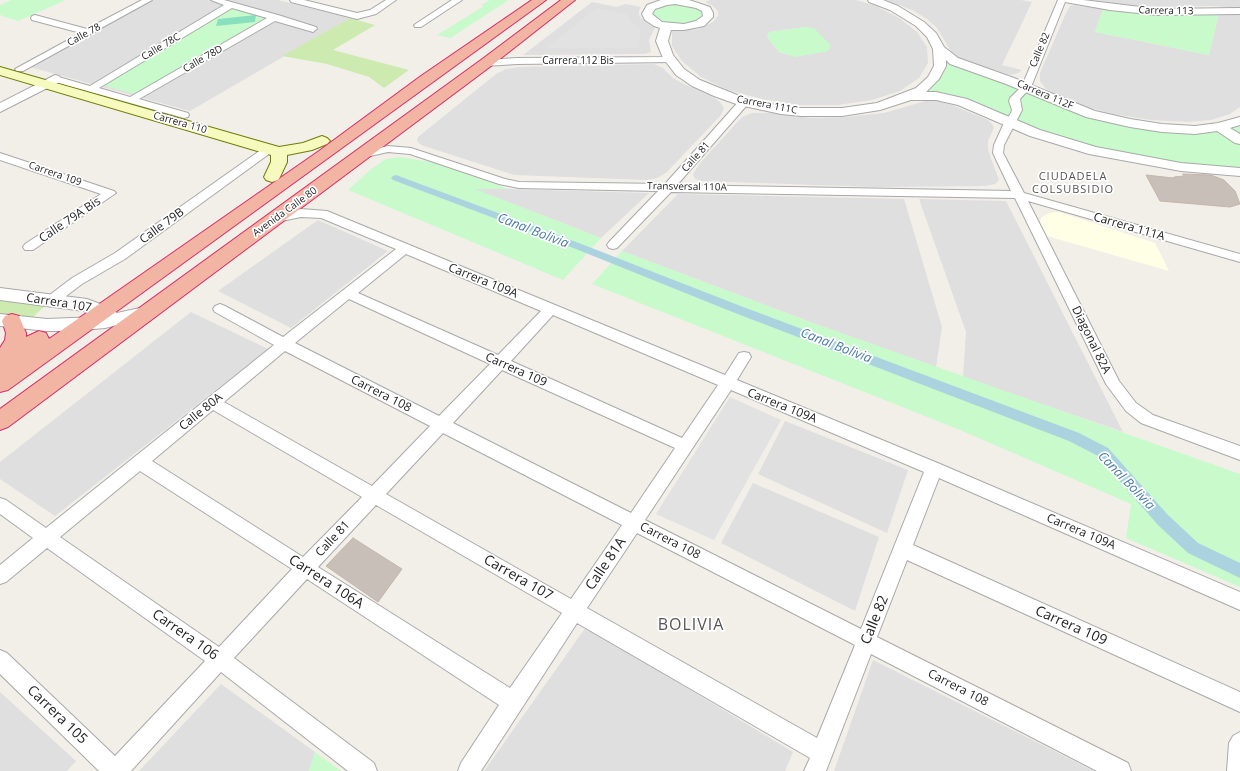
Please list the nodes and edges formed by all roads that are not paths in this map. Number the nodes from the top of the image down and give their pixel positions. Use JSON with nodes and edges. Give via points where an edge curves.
{"nodes":[{"id":1,"x":148,"y":0,"type":"edge"},
{"id":2,"x":216,"y":0,"type":"edge"},
{"id":3,"x":294,"y":0,"type":"edge"},
{"id":4,"x":392,"y":0,"type":"edge"},
{"id":5,"x":458,"y":0,"type":"edge"},
{"id":6,"x":526,"y":0,"type":"edge"},
{"id":7,"x":540,"y":0,"type":"edge"},
{"id":8,"x":555,"y":0,"type":"edge"},
{"id":9,"x":569,"y":0,"type":"edge"},
{"id":10,"x":873,"y":0,"type":"edge"},
{"id":11,"x":1062,"y":0,"type":"edge"},
{"id":12,"x":1068,"y":0,"type":"edge"},
{"id":13,"x":697,"y":2,"type":"edge"},
{"id":14,"x":231,"y":5,"type":"junction"},
{"id":15,"x":1240,"y":11,"type":"edge"},
{"id":16,"x":35,"y":18,"type":"dead end"},
{"id":17,"x":275,"y":18,"type":"junction"},
{"id":18,"x":418,"y":25,"type":"dead end"},
{"id":19,"x":666,"y":26,"type":"junction"},
{"id":20,"x":313,"y":29,"type":"dead end"},
{"id":21,"x":88,"y":32,"type":"junction"},
{"id":22,"x":939,"y":49,"type":"junction"},
{"id":23,"x":670,"y":60,"type":"junction"},
{"id":24,"x":0,"y":63,"type":"edge"},
{"id":25,"x":486,"y":63,"type":"junction"},
{"id":26,"x":20,"y":69,"type":"junction"},
{"id":27,"x":0,"y":71,"type":"edge"},
{"id":28,"x":50,"y":82,"type":"junction"},
{"id":29,"x":1026,"y":87,"type":"junction"},
{"id":30,"x":87,"y":92,"type":"junction"},
{"id":31,"x":910,"y":96,"type":"junction"},
{"id":32,"x":744,"y":102,"type":"junction"},
{"id":33,"x":126,"y":103,"type":"junction"},
{"id":34,"x":0,"y":108,"type":"edge"},
{"id":35,"x":184,"y":115,"type":"dead end"},
{"id":36,"x":1240,"y":121,"type":"edge"},
{"id":37,"x":1009,"y":123,"type":"junction"},
{"id":38,"x":1219,"y":128,"type":"junction"},
{"id":39,"x":1240,"y":140,"type":"edge"},
{"id":40,"x":322,"y":141,"type":"junction"},
{"id":41,"x":274,"y":150,"type":"junction"},
{"id":42,"x":362,"y":155,"type":"junction"},
{"id":43,"x":0,"y":156,"type":"edge"},
{"id":44,"x":1002,"y":163,"type":"joint"},
{"id":45,"x":1238,"y":174,"type":"edge"},
{"id":46,"x":272,"y":177,"type":"junction"},
{"id":47,"x":669,"y":187,"type":"junction"},
{"id":48,"x":314,"y":190,"type":"junction"},
{"id":49,"x":110,"y":193,"type":"joint"},
{"id":50,"x":1019,"y":195,"type":"junction"},
{"id":51,"x":265,"y":196,"type":"junction"},
{"id":52,"x":231,"y":207,"type":"junction"},
{"id":53,"x":323,"y":214,"type":"junction"},
{"id":54,"x":277,"y":218,"type":"junction"},
{"id":55,"x":613,"y":245,"type":"dead end"},
{"id":56,"x":30,"y":247,"type":"dead end"},
{"id":57,"x":404,"y":249,"type":"junction"},
{"id":58,"x":1240,"y":258,"type":"edge"},
{"id":59,"x":348,"y":293,"type":"junction"},
{"id":60,"x":0,"y":294,"type":"edge"},
{"id":61,"x":52,"y":300,"type":"junction"},
{"id":62,"x":220,"y":309,"type":"dead end"},
{"id":63,"x":551,"y":309,"type":"junction"},
{"id":64,"x":149,"y":312,"type":"junction"},
{"id":65,"x":97,"y":315,"type":"junction"},
{"id":66,"x":6,"y":321,"type":"edge"},
{"id":67,"x":57,"y":325,"type":"junction"},
{"id":68,"x":284,"y":344,"type":"junction"},
{"id":69,"x":744,"y":357,"type":"dead end"},
{"id":70,"x":500,"y":362,"type":"junction"},
{"id":71,"x":0,"y":364,"type":"edge"},
{"id":72,"x":0,"y":384,"type":"edge"},
{"id":73,"x":727,"y":384,"type":"junction"},
{"id":74,"x":0,"y":402,"type":"edge"},
{"id":75,"x":213,"y":403,"type":"junction"},
{"id":76,"x":0,"y":421,"type":"edge"},
{"id":77,"x":441,"y":424,"type":"junction"},
{"id":78,"x":685,"y":446,"type":"junction"},
{"id":79,"x":1240,"y":453,"type":"edge"},
{"id":80,"x":140,"y":462,"type":"junction"},
{"id":81,"x":934,"y":469,"type":"junction"},
{"id":82,"x":374,"y":495,"type":"junction"},
{"id":83,"x":0,"y":505,"type":"edge"},
{"id":84,"x":634,"y":522,"type":"junction"},
{"id":85,"x":47,"y":538,"type":"junction"},
{"id":86,"x":903,"y":549,"type":"junction"},
{"id":87,"x":305,"y":568,"type":"junction"},
{"id":88,"x":0,"y":576,"type":"edge"},
{"id":89,"x":1240,"y":601,"type":"edge"},
{"id":90,"x":575,"y":610,"type":"junction"},
{"id":91,"x":866,"y":641,"type":"junction"},
{"id":92,"x":0,"y":660,"type":"edge"},
{"id":93,"x":221,"y":660,"type":"junction"},
{"id":94,"x":513,"y":702,"type":"junction"},
{"id":95,"x":1240,"y":702,"type":"edge"},
{"id":96,"x":1240,"y":743,"type":"edge"},
{"id":97,"x":822,"y":753,"type":"junction"},
{"id":98,"x":115,"y":771,"type":"edge"},
{"id":99,"x":366,"y":771,"type":"edge"},
{"id":100,"x":469,"y":771,"type":"edge"},
{"id":101,"x":815,"y":771,"type":"edge"},
{"id":102,"x":1120,"y":771,"type":"edge"},
{"id":103,"x":1238,"y":771,"type":"edge"}],
"edges":[{"from":1,"to":21,"type":"street","name":"Calle 78"},
{"from":2,"to":14,"type":"street"},
{"from":3,"to":4,"type":"street","via":[[352,16],[373,12]]},
{"from":5,"to":18,"type":"street"},
{"from":6,"to":40,"type":"highway","name":"Avenida Calle 80"},
{"from":7,"to":51,"type":"highway","name":"Avenida Calle 80"},
{"from":8,"to":65,"type":"highway","name":"Avenida Calle 80"},
{"from":9,"to":25,"type":"highway","name":"Avenida Calle 80"},
{"from":10,"to":22,"type":"street","name":"Carrera 112F","via":[[900,11],[920,24],[932,35]]},
{"from":11,"to":29,"type":"street","name":"Calle 82"},
{"from":12,"to":15,"type":"street","name":"Carrera 113","via":[[1151,11]]},
{"from":13,"to":19,"type":"street","via":[[708,13],[706,21],[684,28]]},
{"from":13,"to":19,"type":"street","via":[[675,1],[651,7],[647,14],[649,18]]},
{"from":14,"to":17,"type":"street"},
{"from":14,"to":30,"type":"street","name":"Calle 78C"},
{"from":16,"to":21,"type":"street"},
{"from":17,"to":20,"type":"street"},
{"from":17,"to":33,"type":"street","name":"Calle 78D"},
{"from":19,"to":23,"type":"street","name":"Carrera 111C","via":[[662,41],[664,51]]},
{"from":21,"to":26,"type":"street","name":"Calle 78"},
{"from":22,"to":29,"type":"street","name":"Carrera 112F","via":[[964,66]]},
{"from":22,"to":31,"type":"street","via":[[941,59],[937,72],[928,85]]},
{"from":23,"to":25,"type":"street","name":"Carrera 112 Bis"},
{"from":23,"to":32,"type":"street","name":"Carrera 111C","via":[[680,72],[696,83],[718,94]]},
{"from":24,"to":26,"type":"main road","name":"Carrera 110"},
{"from":25,"to":42,"type":"highway","name":"Avenida Calle 80"},
{"from":26,"to":28,"type":"main road","name":"Carrera 110"},
{"from":27,"to":28,"type":"main road","name":"Carrera 110"},
{"from":28,"to":30,"type":"main road","name":"Carrera 110"},
{"from":28,"to":34,"type":"street"},
{"from":29,"to":37,"type":"street","name":"Calle 82","via":[[1015,98],[1017,110]]},
{"from":29,"to":38,"type":"street","name":"Carrera 112F","via":[[1091,114],[1130,123],[1195,130]]},
{"from":30,"to":33,"type":"main road","name":"Carrera 110"},
{"from":31,"to":32,"type":"street","name":"Carrera 111C","via":[[880,106],[842,112],[781,110]]},
{"from":31,"to":37,"type":"street","via":[[949,98]]},
{"from":32,"to":47,"type":"street","name":"Calle 81"},
{"from":33,"to":35,"type":"street","name":"Carrera 110"},
{"from":33,"to":41,"type":"main road","name":"Carrera 110"},
{"from":36,"to":38,"type":"street","name":"Carrera 112F"},
{"from":37,"to":44,"type":"street","name":"Calle 82","via":[[998,149]]},
{"from":37,"to":45,"type":"street","via":[[1059,141],[1128,159]]},
{"from":38,"to":39,"type":"street"},
{"from":40,"to":41,"type":"main road","name":"Carrera 110","via":[[307,146]]},
{"from":40,"to":46,"type":"highway","name":"Avenida Calle 80"},
{"from":41,"to":46,"type":"main road","via":[[278,162]]},
{"from":41,"to":61,"type":"street","name":"Calle 79B"},
{"from":42,"to":47,"type":"street","name":"Transversal 110A","via":[[388,150],[411,151],[519,185]]},
{"from":42,"to":48,"type":"highway","name":"Avenida Calle 80"},
{"from":43,"to":49,"type":"street","name":"Carrera 109"},
{"from":44,"to":50,"type":"street","name":"Diagonal 82A"},
{"from":46,"to":52,"type":"highway","name":"Avenida Calle 80"},
{"from":47,"to":50,"type":"street","name":"Transversal 110A"},
{"from":47,"to":55,"type":"street","name":"Calle 81"},
{"from":48,"to":53,"type":"street","via":[[315,203]]},
{"from":48,"to":54,"type":"highway","name":"Avenida Calle 80"},
{"from":49,"to":56,"type":"street","name":"Calle 79A Bis"},
{"from":50,"to":58,"type":"street","name":"Carrera 111A"},
{"from":50,"to":79,"type":"street","name":"Diagonal 82A","via":[[1113,384],[1131,407],[1147,419]]},
{"from":51,"to":52,"type":"highway"},
{"from":51,"to":65,"type":"highway","name":"Avenida Calle 80"},
{"from":52,"to":65,"type":"highway","name":"Avenida Calle 80"},
{"from":53,"to":54,"type":"street","name":"Carrera 109A","via":[[301,213]]},
{"from":53,"to":57,"type":"street","name":"Carrera 109A"},
{"from":54,"to":64,"type":"highway","name":"Avenida Calle 80"},
{"from":57,"to":59,"type":"street","name":"Calle 80A"},
{"from":57,"to":63,"type":"street","name":"Carrera 109A"},
{"from":59,"to":68,"type":"street","name":"Calle 80A"},
{"from":59,"to":70,"type":"street","name":"Carrera 109"},
{"from":60,"to":61,"type":"street","name":"Carrera 107"},
{"from":61,"to":65,"type":"street","name":"Carrera 107"},
{"from":62,"to":68,"type":"street","name":"Carrera 108"},
{"from":63,"to":70,"type":"street","name":"Calle 81"},
{"from":63,"to":73,"type":"street","name":"Carrera 109A"},
{"from":64,"to":65,"type":"street","name":"Carrera 107"},
{"from":64,"to":76,"type":"highway","name":"Avenida Calle 80"},
{"from":65,"to":67,"type":"highway","name":"Avenida Calle 80"},
{"from":65,"to":72,"type":"highway","name":"Avenida Calle 80"},
{"from":65,"to":74,"type":"highway","name":"Avenida Calle 80"},
{"from":66,"to":67,"type":"street","name":"Carrera 107"},
{"from":66,"to":71,"type":"highway","via":[[16,333],[11,349]]},
{"from":67,"to":71,"type":"highway","name":"Avenida Calle 80"},
{"from":68,"to":75,"type":"street","name":"Calle 80A"},
{"from":68,"to":77,"type":"street","name":"Carrera 108"},
{"from":69,"to":73,"type":"street","name":"Calle 81A"},
{"from":70,"to":77,"type":"street","name":"Calle 81"},
{"from":70,"to":78,"type":"street","name":"Carrera 109"},
{"from":73,"to":78,"type":"street","name":"Calle 81A"},
{"from":73,"to":81,"type":"street","name":"Carrera 109A"},
{"from":75,"to":80,"type":"street","name":"Calle 80A"},
{"from":75,"to":82,"type":"street","name":"Carrera 107"},
{"from":77,"to":82,"type":"street","name":"Calle 81"},
{"from":77,"to":84,"type":"street","name":"Carrera 108"},
{"from":78,"to":84,"type":"street","name":"Calle 81A"},
{"from":80,"to":85,"type":"street","name":"Calle 80A"},
{"from":80,"to":87,"type":"street","name":"Carrera 106A"},
{"from":81,"to":86,"type":"street","name":"Calle 82"},
{"from":81,"to":89,"type":"street","name":"Carrera 109A"},
{"from":82,"to":87,"type":"street","name":"Calle 81"},
{"from":82,"to":90,"type":"street","name":"Carrera 107"},
{"from":83,"to":85,"type":"street","name":"Carrera 106"},
{"from":84,"to":90,"type":"street","name":"Calle 81A"},
{"from":84,"to":91,"type":"street","name":"Carrera 108"},
{"from":85,"to":88,"type":"street","name":"Calle 80A"},
{"from":85,"to":93,"type":"street","name":"Carrera 106"},
{"from":86,"to":91,"type":"street","name":"Calle 82"},
{"from":86,"to":95,"type":"street","name":"Carrera 109"},
{"from":87,"to":93,"type":"street","name":"Calle 81"},
{"from":87,"to":94,"type":"street","name":"Carrera 106A"},
{"from":90,"to":94,"type":"street","name":"Calle 81A"},
{"from":90,"to":97,"type":"street","name":"Carrera 107"},
{"from":91,"to":97,"type":"street","name":"Calle 82"},
{"from":91,"to":102,"type":"street","name":"Carrera 108"},
{"from":92,"to":98,"type":"street","name":"Carrera 105"},
{"from":93,"to":98,"type":"street","name":"Calle 81"},
{"from":93,"to":99,"type":"street","name":"Carrera 106"},
{"from":94,"to":100,"type":"street","name":"Calle 81A"},
{"from":96,"to":103,"type":"street"},
{"from":97,"to":101,"type":"street","name":"Calle 82"}]}
